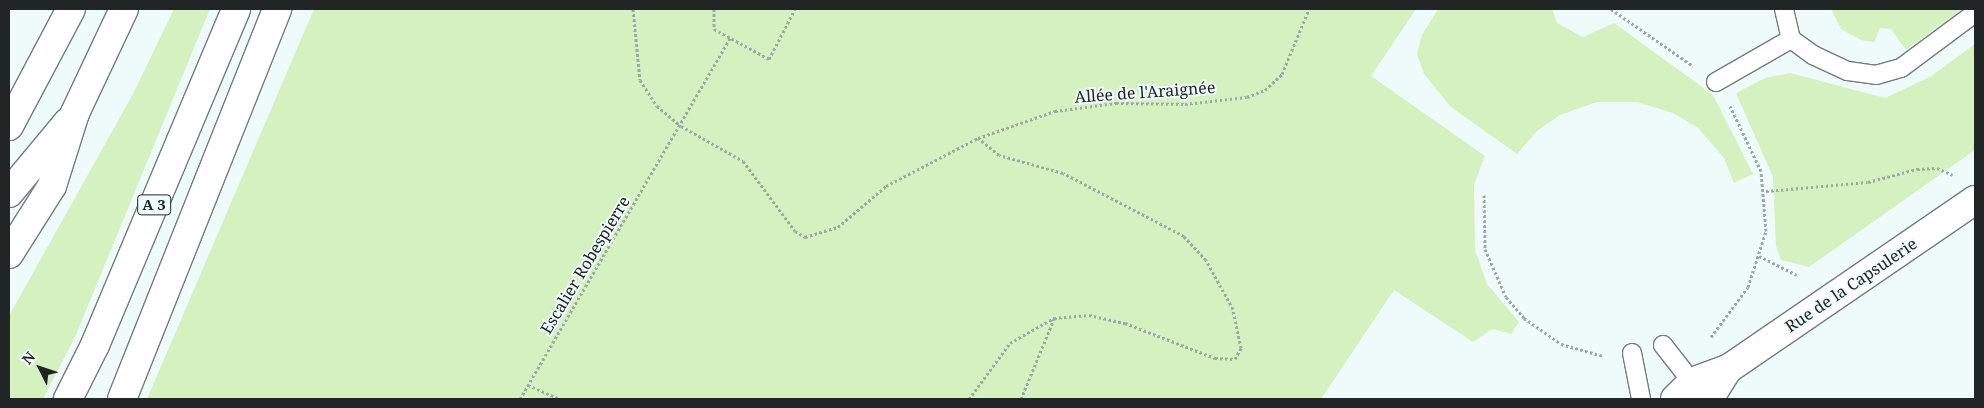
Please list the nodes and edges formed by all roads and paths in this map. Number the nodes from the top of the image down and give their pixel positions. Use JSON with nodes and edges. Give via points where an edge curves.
{"nodes":[{"id":1,"x":71,"y":9,"type":"edge"},
{"id":2,"x":124,"y":9,"type":"edge"},
{"id":3,"x":236,"y":9,"type":"edge"},
{"id":4,"x":277,"y":9,"type":"edge"},
{"id":5,"x":633,"y":9,"type":"edge"},
{"id":6,"x":714,"y":9,"type":"edge"},
{"id":7,"x":795,"y":9,"type":"edge"},
{"id":8,"x":1309,"y":9,"type":"edge"},
{"id":9,"x":1611,"y":9,"type":"edge"},
{"id":10,"x":1784,"y":9,"type":"edge"},
{"id":11,"x":1975,"y":13,"type":"edge"},
{"id":12,"x":730,"y":38,"type":"junction"},
{"id":13,"x":1791,"y":39,"type":"junction"},
{"id":14,"x":1716,"y":82,"type":"junction"},
{"id":15,"x":76,"y":114,"type":"junction"},
{"id":16,"x":9,"y":126,"type":"edge"},
{"id":17,"x":680,"y":126,"type":"junction"},
{"id":18,"x":978,"y":138,"type":"junction"},
{"id":19,"x":1766,"y":191,"type":"junction"},
{"id":20,"x":9,"y":193,"type":"edge"},
{"id":21,"x":1484,"y":195,"type":"dead end"},
{"id":22,"x":1975,"y":201,"type":"edge"},
{"id":23,"x":9,"y":254,"type":"edge"},
{"id":24,"x":1759,"y":256,"type":"junction"},
{"id":25,"x":1797,"y":275,"type":"dead end"},
{"id":26,"x":1738,"y":300,"type":"dead end"},
{"id":27,"x":1054,"y":318,"type":"junction"},
{"id":28,"x":1663,"y":345,"type":"dead end"},
{"id":29,"x":1632,"y":353,"type":"dead end"},
{"id":30,"x":1609,"y":356,"type":"dead end"},
{"id":31,"x":528,"y":385,"type":"junction"},
{"id":32,"x":1692,"y":394,"type":"edge"},
{"id":33,"x":68,"y":399,"type":"edge"},
{"id":34,"x":122,"y":399,"type":"edge"},
{"id":35,"x":520,"y":399,"type":"edge"},
{"id":36,"x":560,"y":399,"type":"edge"},
{"id":37,"x":969,"y":399,"type":"edge"},
{"id":38,"x":1021,"y":399,"type":"edge"},
{"id":39,"x":1641,"y":399,"type":"edge"}],
"edges":[{"from":1,"to":16,"type":"main road"},
{"from":2,"to":15,"type":"main road"},
{"from":3,"to":33,"type":"main road","number":"A 3","via":[[95,345]]},
{"from":4,"to":34,"type":"main road"},
{"from":5,"to":17,"type":"path","name":"Allée de l'Araignée","via":[[640,80],[657,106]]},
{"from":6,"to":12,"type":"path","via":[[714,29]]},
{"from":7,"to":12,"type":"path","via":[[769,59]]},
{"from":8,"to":18,"type":"path","name":"Allée de l'Araignée","via":[[1282,74],[1266,90],[1248,97],[1056,111]]},
{"from":9,"to":14,"type":"path"},
{"from":10,"to":13,"type":"lane"},
{"from":11,"to":13,"type":"lane","via":[[1901,68],[1876,75],[1848,71]]},
{"from":12,"to":17,"type":"path","name":"Escalier Robespierre"},
{"from":13,"to":14,"type":"lane"},
{"from":14,"to":19,"type":"path","via":[[1746,136]]},
{"from":15,"to":20,"type":"main road"},
{"from":15,"to":23,"type":"main road","via":[[52,186]]},
{"from":17,"to":18,"type":"path","name":"Allée de l'Araignée","via":[[743,161],[795,231],[805,237],[838,227],[886,186]]},
{"from":17,"to":31,"type":"path","name":"Escalier Robespierre"},
{"from":18,"to":27,"type":"path","via":[[999,155],[1062,173],[1184,236],[1206,260],[1233,309],[1240,348],[1235,360],[1215,358],[1126,323],[1089,315]]},
{"from":19,"to":22,"type":"path","via":[[1868,182],[1937,168],[1950,171]]},
{"from":19,"to":24,"type":"path","via":[[1766,231]]},
{"from":21,"to":30,"type":"path","via":[[1485,250],[1506,297],[1524,318],[1561,344]]},
{"from":22,"to":32,"type":"main road","name":"Rue de la Capsulerie"},
{"from":24,"to":25,"type":"path"},
{"from":24,"to":26,"type":"path"},
{"from":27,"to":37,"type":"path","via":[[1010,343]]},
{"from":27,"to":38,"type":"path"},
{"from":28,"to":32,"type":"lane"},
{"from":29,"to":39,"type":"lane"},
{"from":31,"to":35,"type":"path","name":"Escalier Robespierre"},
{"from":31,"to":36,"type":"path"}]}
